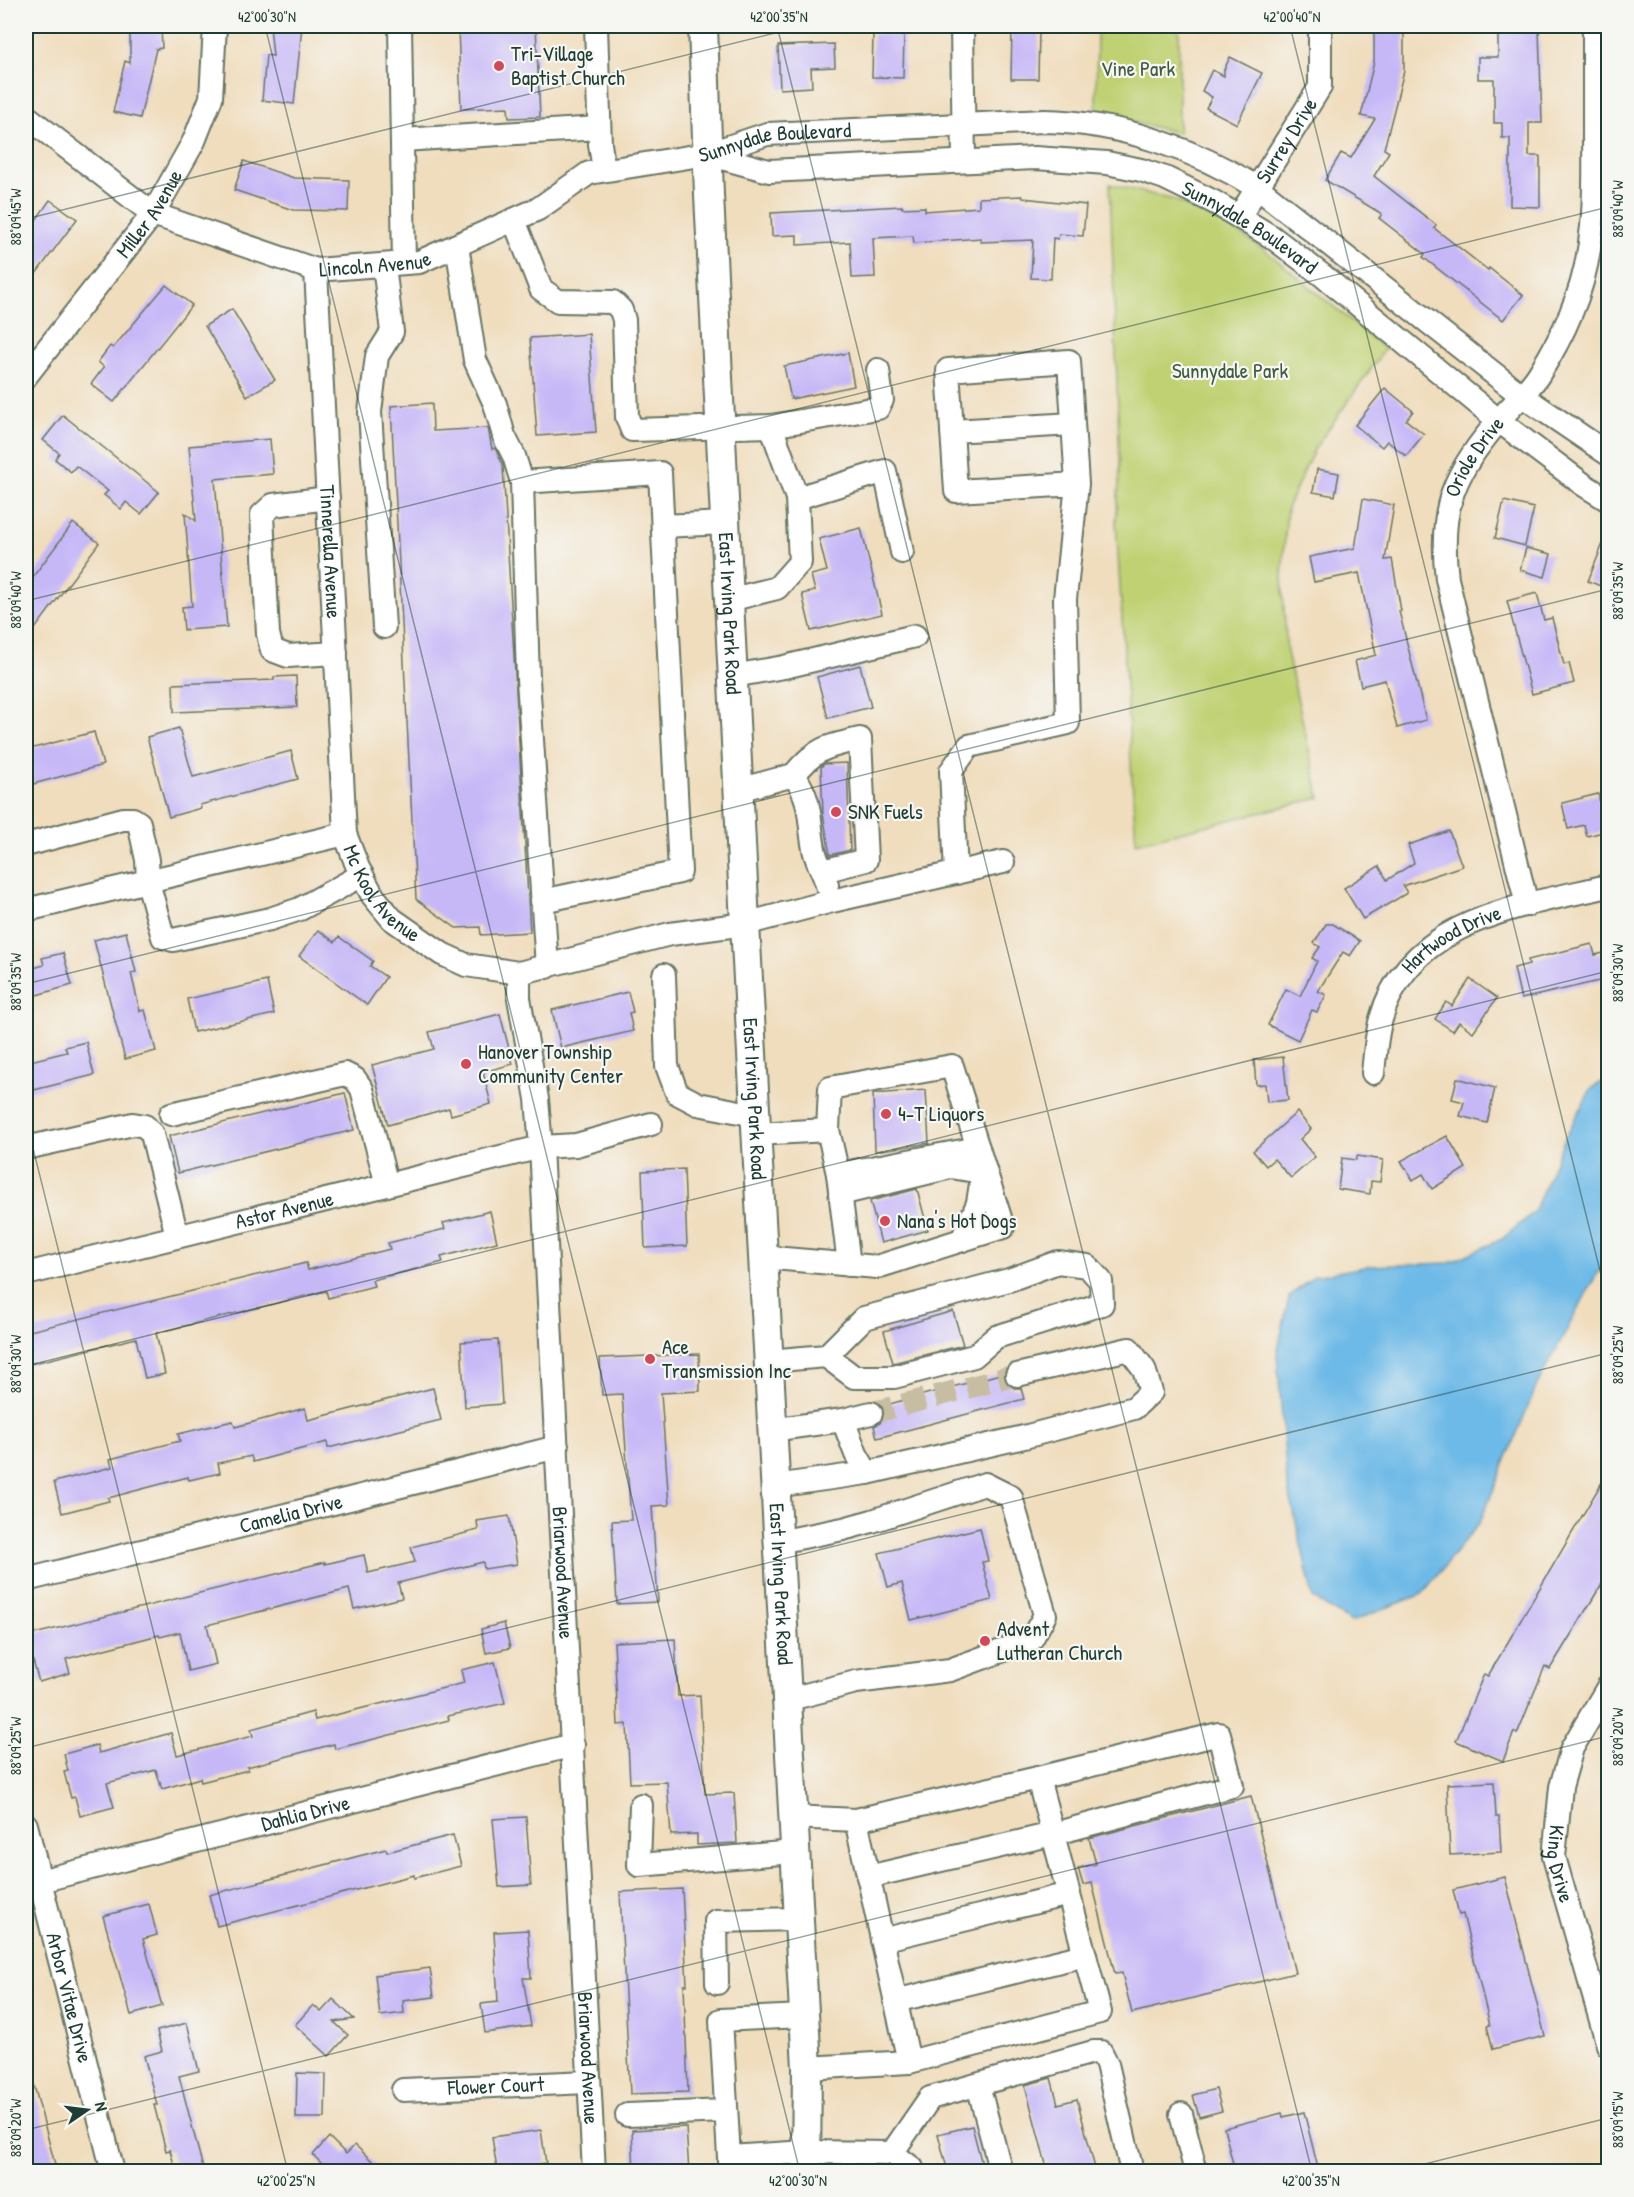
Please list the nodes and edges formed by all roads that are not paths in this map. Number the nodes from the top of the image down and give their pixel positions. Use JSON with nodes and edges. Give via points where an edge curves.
{"nodes":[{"id":1,"x":214,"y":26,"type":"edge"},
{"id":2,"x":400,"y":26,"type":"edge"},
{"id":3,"x":596,"y":26,"type":"edge"},
{"id":4,"x":703,"y":26,"type":"edge"},
{"id":5,"x":962,"y":26,"type":"edge"},
{"id":6,"x":1320,"y":26,"type":"edge"},
{"id":7,"x":1594,"y":26,"type":"edge"},
{"id":8,"x":26,"y":116,"type":"edge"},
{"id":9,"x":963,"y":126,"type":"junction"},
{"id":10,"x":599,"y":128,"type":"junction"},
{"id":11,"x":402,"y":140,"type":"junction"},
{"id":12,"x":707,"y":154,"type":"junction"},
{"id":13,"x":964,"y":161,"type":"junction"},
{"id":14,"x":604,"y":170,"type":"junction"},
{"id":15,"x":1601,"y":186,"type":"edge"},
{"id":16,"x":1258,"y":188,"type":"junction"},
{"id":17,"x":153,"y":214,"type":"junction"},
{"id":18,"x":1239,"y":217,"type":"junction"},
{"id":19,"x":514,"y":220,"type":"junction"},
{"id":20,"x":457,"y":245,"type":"junction"},
{"id":21,"x":394,"y":264,"type":"junction"},
{"id":22,"x":316,"y":270,"type":"junction"},
{"id":23,"x":878,"y":370,"type":"dead end"},
{"id":24,"x":26,"y":376,"type":"edge"},
{"id":25,"x":1521,"y":395,"type":"junction"},
{"id":26,"x":1499,"y":420,"type":"junction"},
{"id":27,"x":1073,"y":424,"type":"junction"},
{"id":28,"x":771,"y":426,"type":"junction"},
{"id":29,"x":720,"y":428,"type":"junction"},
{"id":30,"x":952,"y":432,"type":"junction"},
{"id":31,"x":1608,"y":454,"type":"edge"},
{"id":32,"x":522,"y":482,"type":"junction"},
{"id":33,"x":1077,"y":484,"type":"junction"},
{"id":34,"x":328,"y":498,"type":"junction"},
{"id":35,"x":797,"y":498,"type":"junction"},
{"id":36,"x":1608,"y":500,"type":"edge"},
{"id":37,"x":725,"y":523,"type":"junction"},
{"id":38,"x":663,"y":526,"type":"junction"},
{"id":39,"x":902,"y":552,"type":"dead end"},
{"id":40,"x":729,"y":600,"type":"junction"},
{"id":41,"x":384,"y":627,"type":"dead end"},
{"id":42,"x":915,"y":636,"type":"dead end"},
{"id":43,"x":336,"y":653,"type":"junction"},
{"id":44,"x":733,"y":676,"type":"junction"},
{"id":45,"x":794,"y":775,"type":"junction"},
{"id":46,"x":738,"y":790,"type":"junction"},
{"id":47,"x":345,"y":834,"type":"junction"},
{"id":48,"x":26,"y":845,"type":"edge"},
{"id":49,"x":1003,"y":862,"type":"dead end"},
{"id":50,"x":823,"y":871,"type":"junction"},
{"id":51,"x":956,"y":873,"type":"junction"},
{"id":52,"x":362,"y":874,"type":"junction"},
{"id":53,"x":148,"y":882,"type":"junction"},
{"id":54,"x":1608,"y":886,"type":"edge"},
{"id":55,"x":542,"y":901,"type":"junction"},
{"id":56,"x":832,"y":901,"type":"junction"},
{"id":57,"x":1527,"y":905,"type":"junction"},
{"id":58,"x":26,"y":910,"type":"edge"},
{"id":59,"x":745,"y":924,"type":"junction"},
{"id":60,"x":547,"y":967,"type":"junction"},
{"id":61,"x":519,"y":973,"type":"junction"},
{"id":62,"x":664,"y":975,"type":"dead end"},
{"id":63,"x":1373,"y":1073,"type":"dead end"},
{"id":64,"x":171,"y":1114,"type":"dead end"},
{"id":65,"x":651,"y":1124,"type":"dead end"},
{"id":66,"x":755,"y":1124,"type":"junction"},
{"id":67,"x":828,"y":1130,"type":"junction"},
{"id":68,"x":541,"y":1147,"type":"junction"},
{"id":69,"x":26,"y":1148,"type":"edge"},
{"id":70,"x":978,"y":1148,"type":"junction"},
{"id":71,"x":839,"y":1184,"type":"junction"},
{"id":72,"x":387,"y":1185,"type":"junction"},
{"id":73,"x":177,"y":1236,"type":"junction"},
{"id":74,"x":962,"y":1240,"type":"junction"},
{"id":75,"x":762,"y":1257,"type":"junction"},
{"id":76,"x":849,"y":1265,"type":"junction"},
{"id":77,"x":26,"y":1274,"type":"edge"},
{"id":78,"x":826,"y":1356,"type":"junction"},
{"id":79,"x":768,"y":1360,"type":"junction"},
{"id":80,"x":1017,"y":1376,"type":"tunnel mouth"},
{"id":81,"x":871,"y":1413,"type":"tunnel mouth"},
{"id":82,"x":843,"y":1420,"type":"junction"},
{"id":83,"x":771,"y":1430,"type":"junction"},
{"id":84,"x":557,"y":1447,"type":"junction"},
{"id":85,"x":867,"y":1473,"type":"junction"},
{"id":86,"x":775,"y":1486,"type":"junction"},
{"id":87,"x":778,"y":1542,"type":"junction"},
{"id":88,"x":26,"y":1580,"type":"edge"},
{"id":89,"x":1608,"y":1686,"type":"edge"},
{"id":90,"x":786,"y":1700,"type":"junction"},
{"id":91,"x":573,"y":1745,"type":"junction"},
{"id":92,"x":1038,"y":1778,"type":"junction"},
{"id":93,"x":641,"y":1805,"type":"dead end"},
{"id":94,"x":792,"y":1816,"type":"junction"},
{"id":95,"x":856,"y":1820,"type":"junction"},
{"id":96,"x":26,"y":1826,"type":"edge"},
{"id":97,"x":1053,"y":1834,"type":"junction"},
{"id":98,"x":794,"y":1852,"type":"junction"},
{"id":99,"x":868,"y":1877,"type":"junction"},
{"id":100,"x":40,"y":1881,"type":"junction"},
{"id":101,"x":1069,"y":1894,"type":"junction"},
{"id":102,"x":798,"y":1920,"type":"junction"},
{"id":103,"x":882,"y":1940,"type":"junction"},
{"id":104,"x":1085,"y":1955,"type":"junction"},
{"id":105,"x":717,"y":1983,"type":"dead end"},
{"id":106,"x":895,"y":2001,"type":"junction"},
{"id":107,"x":803,"y":2016,"type":"junction"},
{"id":108,"x":1608,"y":2045,"type":"edge"},
{"id":109,"x":909,"y":2062,"type":"junction"},
{"id":110,"x":807,"y":2068,"type":"junction"},
{"id":111,"x":589,"y":2082,"type":"junction"},
{"id":112,"x":978,"y":2085,"type":"junction"},
{"id":113,"x":403,"y":2090,"type":"dead end"},
{"id":114,"x":726,"y":2111,"type":"junction"},
{"id":115,"x":1181,"y":2114,"type":"dead end"},
{"id":116,"x":627,"y":2115,"type":"dead end"},
{"id":117,"x":892,"y":2153,"type":"junction"},
{"id":118,"x":806,"y":2162,"type":"edge"},
{"id":119,"x":729,"y":2164,"type":"edge"},
{"id":120,"x":113,"y":2172,"type":"edge"},
{"id":121,"x":594,"y":2172,"type":"edge"},
{"id":122,"x":913,"y":2172,"type":"edge"},
{"id":123,"x":1001,"y":2172,"type":"edge"},
{"id":124,"x":1132,"y":2172,"type":"edge"},
{"id":125,"x":1196,"y":2172,"type":"edge"}],
"edges":[{"from":1,"to":17,"type":"street","name":"Miller Avenue","via":[[211,98],[194,141]]},
{"from":2,"to":11,"type":"street"},
{"from":3,"to":10,"type":"street"},
{"from":4,"to":12,"type":"main road","name":"East Irving Park Road"},
{"from":5,"to":9,"type":"street"},
{"from":6,"to":16,"type":"street","name":"Surrey Drive","via":[[1320,87]]},
{"from":7,"to":15,"type":"street","name":"Oriole Drive"},
{"from":8,"to":17,"type":"street","name":"Lincoln Avenue"},
{"from":9,"to":12,"type":"street","name":"Sunnydale Boulevard","via":[[767,134]]},
{"from":9,"to":13,"type":"street"},
{"from":9,"to":16,"type":"street","name":"Sunnydale Boulevard","via":[[1071,122],[1121,130],[1211,162]]},
{"from":10,"to":11,"type":"street"},
{"from":10,"to":14,"type":"street"},
{"from":11,"to":21,"type":"street"},
{"from":12,"to":13,"type":"street","name":"Sunnydale Boulevard","via":[[769,171]]},
{"from":12,"to":14,"type":"street","name":"Lincoln Avenue"},
{"from":12,"to":29,"type":"main road","name":"East Irving Park Road"},
{"from":13,"to":18,"type":"street","name":"Sunnydale Boulevard","via":[[1044,158],[1124,166],[1188,188]]},
{"from":14,"to":19,"type":"street","name":"Lincoln Avenue","via":[[589,173],[538,209]]},
{"from":15,"to":25,"type":"street","name":"Oriole Drive","via":[[1590,254],[1571,313],[1539,374]]},
{"from":16,"to":18,"type":"street","name":"Surrey Drive"},
{"from":16,"to":25,"type":"street","name":"Sunnydale Boulevard"},
{"from":17,"to":22,"type":"street","name":"Lincoln Avenue"},
{"from":17,"to":24,"type":"street","name":"Miller Avenue"},
{"from":18,"to":26,"type":"street","name":"Sunnydale Boulevard","via":[[1322,275]]},
{"from":19,"to":20,"type":"street","name":"Lincoln Avenue"},
{"from":19,"to":29,"type":"street","via":[[541,290],[558,302],[613,302],[621,310],[627,417],[632,430]]},
{"from":20,"to":21,"type":"street","name":"Lincoln Avenue","via":[[419,262]]},
{"from":20,"to":32,"type":"street","via":[[475,360]]},
{"from":21,"to":22,"type":"street","name":"Lincoln Avenue"},
{"from":21,"to":41,"type":"street","via":[[392,332],[377,356],[370,411]]},
{"from":22,"to":34,"type":"street","name":"Tinnerella Avenue"},
{"from":23,"to":28,"type":"street","via":[[882,400],[878,408]]},
{"from":25,"to":26,"type":"street","name":"Oriole Drive"},
{"from":25,"to":31,"type":"street","name":"Sunnydale Boulevard"},
{"from":26,"to":36,"type":"street","name":"Sunnydale Boulevard"},
{"from":26,"to":57,"type":"street","name":"Oriole Drive","via":[[1460,473],[1447,513],[1444,545],[1448,579]]},
{"from":27,"to":30,"type":"street"},
{"from":27,"to":30,"type":"street","via":[[1069,362],[1036,364],[948,370]]},
{"from":27,"to":33,"type":"street"},
{"from":28,"to":29,"type":"street"},
{"from":28,"to":35,"type":"street"},
{"from":29,"to":37,"type":"main road","name":"East Irving Park Road"},
{"from":30,"to":33,"type":"street","via":[[956,491]]},
{"from":32,"to":38,"type":"street","via":[[660,473]]},
{"from":32,"to":55,"type":"street","via":[[528,679]]},
{"from":33,"to":51,"type":"street","via":[[1065,599],[1068,723],[969,747],[951,771]]},
{"from":34,"to":43,"type":"street","name":"Tinnerella Avenue"},
{"from":34,"to":43,"type":"street","via":[[273,505],[262,515],[262,535],[272,651],[288,656]]},
{"from":35,"to":39,"type":"street","via":[[885,471]]},
{"from":35,"to":40,"type":"street","via":[[800,562],[777,588]]},
{"from":37,"to":38,"type":"street"},
{"from":37,"to":40,"type":"main road","name":"East Irving Park Road"},
{"from":38,"to":55,"type":"street","via":[[680,872]]},
{"from":40,"to":44,"type":"main road","name":"East Irving Park Road"},
{"from":42,"to":44,"type":"street"},
{"from":43,"to":47,"type":"street","name":"Tinnerella Avenue"},
{"from":44,"to":46,"type":"main road","name":"East Irving Park Road"},
{"from":45,"to":46,"type":"street"},
{"from":45,"to":50,"type":"street","via":[[804,790],[814,851]]},
{"from":45,"to":50,"type":"street","via":[[807,759],[829,746],[860,739],[866,860]]},
{"from":46,"to":59,"type":"main road","name":"East Irving Park Road"},
{"from":47,"to":52,"type":"street","name":"Mc Kool Avenue"},
{"from":47,"to":53,"type":"street","name":"Mc Kool Avenue"},
{"from":48,"to":53,"type":"street","via":[[133,819],[139,823]]},
{"from":49,"to":51,"type":"street","name":"Mc Kool Avenue"},
{"from":50,"to":56,"type":"street"},
{"from":51,"to":56,"type":"street","name":"Mc Kool Avenue"},
{"from":52,"to":53,"type":"street","via":[[300,909],[173,940],[163,937]]},
{"from":52,"to":61,"type":"street","name":"Mc Kool Avenue","via":[[373,896],[392,918],[442,954],[466,965]]},
{"from":53,"to":58,"type":"street","name":"Mc Kool Avenue"},
{"from":54,"to":57,"type":"street","name":"Hartwood Drive"},
{"from":55,"to":60,"type":"street"},
{"from":56,"to":59,"type":"street","name":"Mc Kool Avenue"},
{"from":57,"to":63,"type":"street","name":"Hartwood Drive","via":[[1461,926],[1441,938],[1412,965],[1391,992],[1381,1018]]},
{"from":59,"to":60,"type":"street","name":"Mc Kool Avenue","via":[[670,934]]},
{"from":59,"to":66,"type":"main road","name":"East Irving Park Road"},
{"from":60,"to":61,"type":"street","name":"Mc Kool Avenue"},
{"from":61,"to":68,"type":"street","name":"Briarwood Avenue","via":[[519,998],[537,1099]]},
{"from":62,"to":66,"type":"street","via":[[667,1066],[677,1094]]},
{"from":64,"to":72,"type":"street","via":[[345,1074],[362,1089]]},
{"from":65,"to":68,"type":"street","name":"Astor Avenue","via":[[576,1145]]},
{"from":66,"to":67,"type":"street"},
{"from":66,"to":75,"type":"main road","name":"East Irving Park Road"},
{"from":67,"to":70,"type":"street","via":[[830,1088],[952,1066]]},
{"from":67,"to":71,"type":"street"},
{"from":68,"to":72,"type":"street","name":"Astor Avenue"},
{"from":68,"to":84,"type":"street","name":"Briarwood Avenue"},
{"from":69,"to":73,"type":"street","via":[[133,1124],[145,1126],[152,1134]]},
{"from":70,"to":71,"type":"street"},
{"from":70,"to":74,"type":"street","via":[[1003,1227]]},
{"from":71,"to":74,"type":"street","via":[[951,1167],[975,1171],[982,1177],[978,1203]]},
{"from":71,"to":76,"type":"street"},
{"from":72,"to":73,"type":"street","name":"Astor Avenue"},
{"from":73,"to":77,"type":"street","name":"Astor Avenue"},
{"from":74,"to":76,"type":"street","via":[[877,1267]]},
{"from":75,"to":76,"type":"street"},
{"from":75,"to":79,"type":"main road","name":"East Irving Park Road"},
{"from":78,"to":78,"type":"street","via":[[854,1377],[894,1377],[975,1356],[996,1337],[1102,1304],[1101,1281],[1088,1266],[1058,1262],[1009,1280],[864,1318]]},
{"from":78,"to":79,"type":"street"},
{"from":79,"to":83,"type":"main road","name":"East Irving Park Road"},
{"from":80,"to":85,"type":"street","via":[[1129,1349],[1144,1368],[1151,1392],[1134,1408]]},
{"from":81,"to":82,"type":"street"},
{"from":82,"to":83,"type":"street"},
{"from":82,"to":85,"type":"street"},
{"from":83,"to":86,"type":"main road","name":"East Irving Park Road"},
{"from":84,"to":88,"type":"street","name":"Camelia Drive"},
{"from":84,"to":91,"type":"street","name":"Briarwood Avenue"},
{"from":85,"to":86,"type":"street"},
{"from":86,"to":87,"type":"main road","name":"East Irving Park Road"},
{"from":87,"to":90,"type":"main road","name":"East Irving Park Road"},
{"from":87,"to":90,"type":"street","via":[[872,1521],[985,1484],[1011,1497],[1045,1615],[1031,1640],[950,1670],[856,1682]]},
{"from":89,"to":108,"type":"street","name":"King Drive","via":[[1572,1748],[1561,1787],[1554,1857]]},
{"from":90,"to":94,"type":"main road","name":"East Irving Park Road"},
{"from":91,"to":100,"type":"street","name":"Dahlia Drive"},
{"from":91,"to":111,"type":"street","name":"Briarwood Avenue"},
{"from":92,"to":95,"type":"street"},
{"from":92,"to":97,"type":"street"},
{"from":92,"to":97,"type":"street","via":[[1219,1734],[1232,1786]]},
{"from":93,"to":98,"type":"street","via":[[639,1865]]},
{"from":94,"to":95,"type":"street"},
{"from":94,"to":98,"type":"main road","name":"East Irving Park Road"},
{"from":95,"to":99,"type":"street"},
{"from":96,"to":100,"type":"street","name":"Arbor Vitae Drive"},
{"from":97,"to":99,"type":"street"},
{"from":97,"to":101,"type":"street"},
{"from":98,"to":102,"type":"main road","name":"East Irving Park Road"},
{"from":99,"to":103,"type":"street"},
{"from":100,"to":120,"type":"street","name":"Arbor Vitae Drive"},
{"from":101,"to":103,"type":"street"},
{"from":101,"to":104,"type":"street"},
{"from":102,"to":105,"type":"street","via":[[716,1921]]},
{"from":102,"to":107,"type":"main road","name":"East Irving Park Road"},
{"from":103,"to":106,"type":"street"},
{"from":104,"to":106,"type":"street"},
{"from":104,"to":109,"type":"street","via":[[1100,2012]]},
{"from":106,"to":109,"type":"street"},
{"from":107,"to":110,"type":"main road","name":"East Irving Park Road"},
{"from":107,"to":114,"type":"street","via":[[721,2020]]},
{"from":109,"to":110,"type":"street"},
{"from":110,"to":118,"type":"main road","name":"East Irving Park Road"},
{"from":111,"to":113,"type":"street","name":"Flower Court"},
{"from":111,"to":121,"type":"street","name":"Briarwood Avenue"},
{"from":112,"to":117,"type":"street","via":[[930,2098]]},
{"from":112,"to":123,"type":"street"},
{"from":112,"to":124,"type":"street","via":[[1101,2052]]},
{"from":114,"to":116,"type":"street"},
{"from":114,"to":119,"type":"street"},
{"from":115,"to":125,"type":"street"},
{"from":117,"to":118,"type":"street"},
{"from":117,"to":122,"type":"street"},
{"from":118,"to":119,"type":"street"}]}
